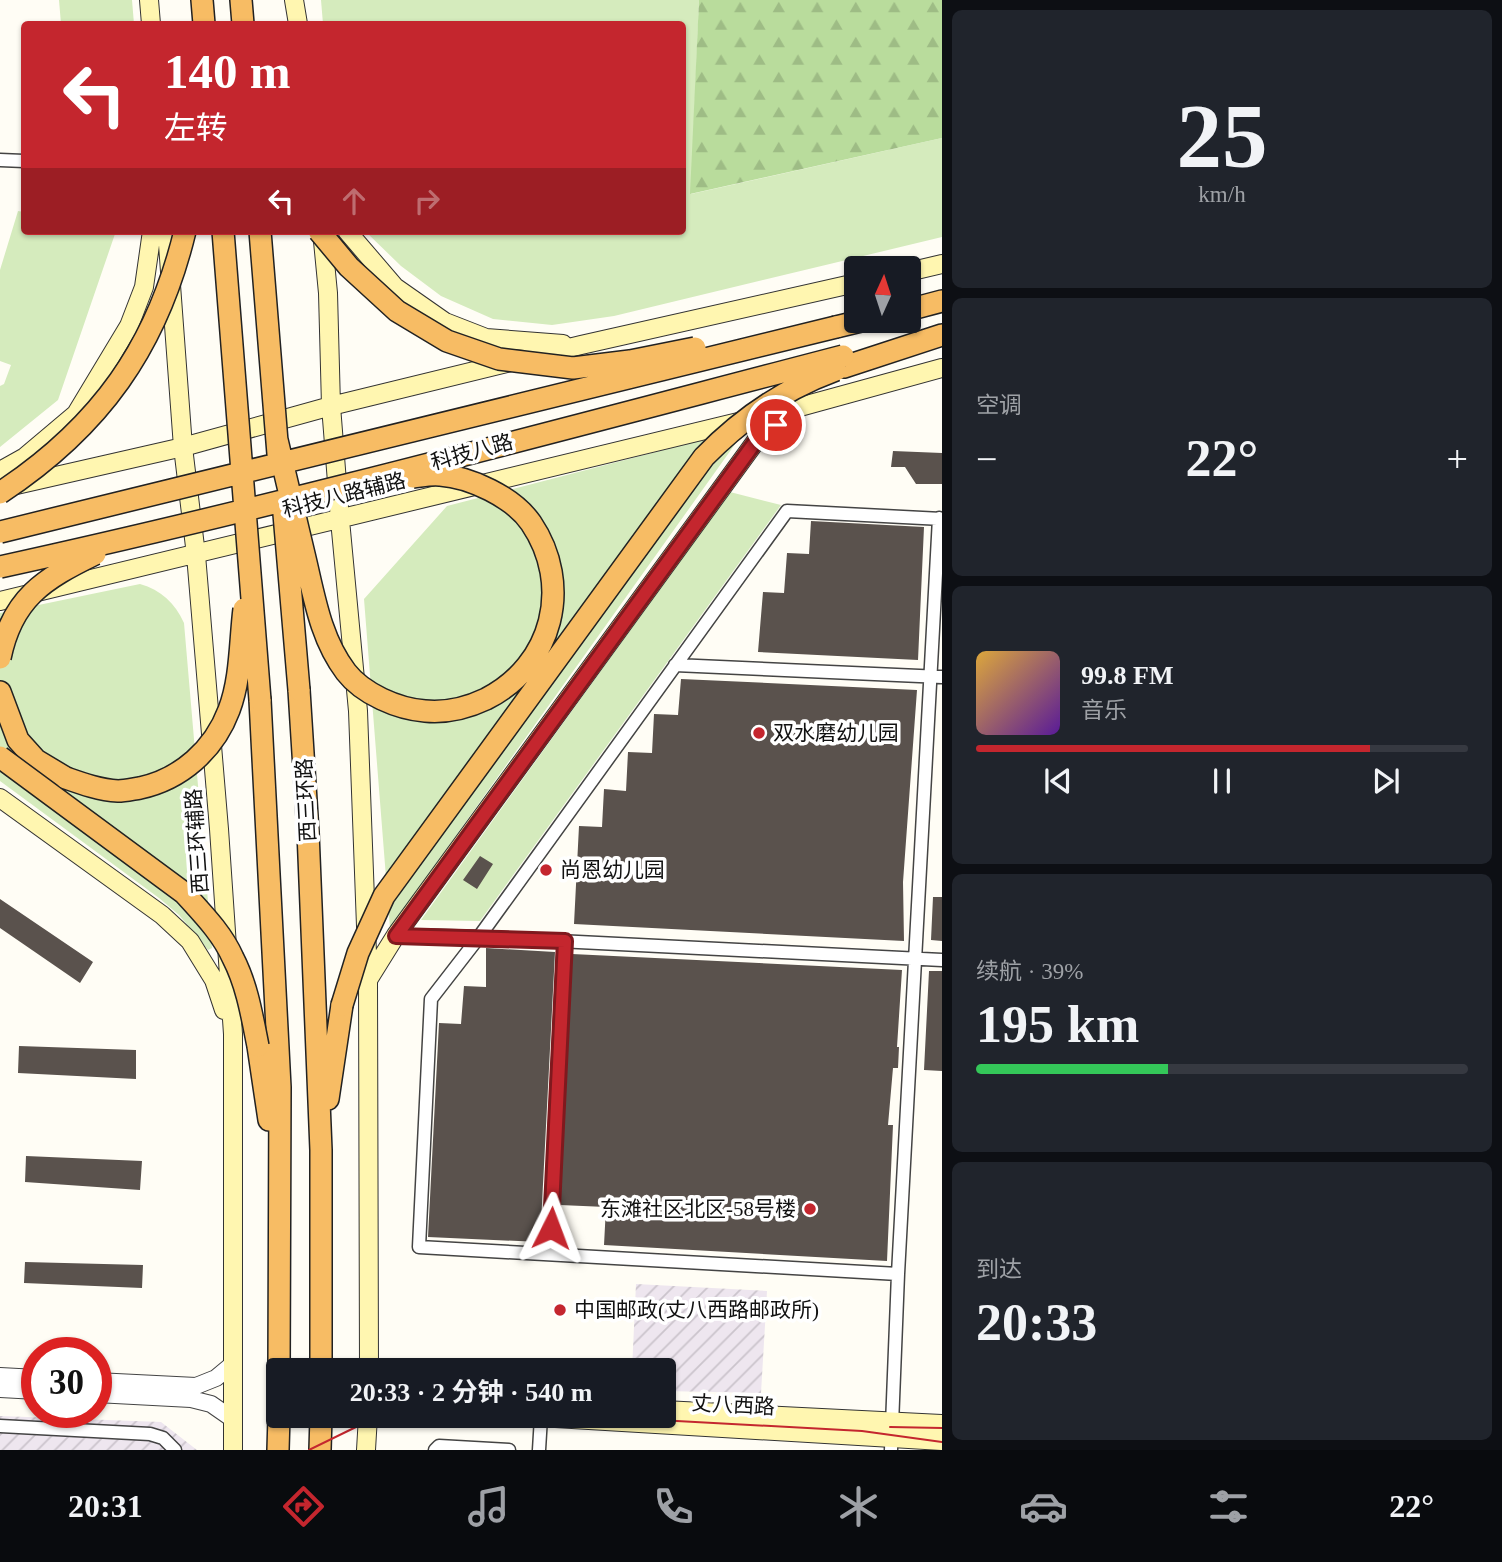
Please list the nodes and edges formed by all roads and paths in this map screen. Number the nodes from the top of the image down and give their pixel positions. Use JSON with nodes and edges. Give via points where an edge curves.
{"nodes":[{"id":1,"x":149,"y":0,"type":"edge"},
{"id":2,"x":202,"y":0,"type":"edge"},
{"id":3,"x":241,"y":0,"type":"edge"},
{"id":4,"x":294,"y":0,"type":"edge"},
{"id":5,"x":151,"y":21,"type":"edge"},
{"id":6,"x":204,"y":21,"type":"edge"},
{"id":7,"x":243,"y":21,"type":"edge"},
{"id":8,"x":298,"y":21,"type":"edge"},
{"id":9,"x":0,"y":160,"type":"edge"},
{"id":10,"x":21,"y":161,"type":"edge"},
{"id":11,"x":151,"y":235,"type":"edge"},
{"id":12,"x":167,"y":235,"type":"edge"},
{"id":13,"x":184,"y":235,"type":"edge"},
{"id":14,"x":223,"y":235,"type":"edge"},
{"id":15,"x":260,"y":235,"type":"edge"},
{"id":16,"x":321,"y":235,"type":"edge"},
{"id":17,"x":323,"y":235,"type":"edge"},
{"id":18,"x":350,"y":235,"type":"edge"},
{"id":19,"x":942,"y":264,"type":"edge"},
{"id":20,"x":921,"y":269,"type":"edge"},
{"id":21,"x":844,"y":287,"type":"edge"},
{"id":22,"x":942,"y":301,"type":"edge"},
{"id":23,"x":921,"y":307,"type":"edge"},
{"id":24,"x":844,"y":325,"type":"edge"},
{"id":25,"x":942,"y":334,"type":"edge"},
{"id":26,"x":780,"y":341,"type":"junction"},
{"id":27,"x":581,"y":345,"type":"junction"},
{"id":28,"x":844,"y":362,"type":"junction"},
{"id":29,"x":942,"y":368,"type":"edge"},
{"id":30,"x":331,"y":406,"type":"junction"},
{"id":31,"x":796,"y":408,"type":"junction"},
{"id":32,"x":277,"y":440,"type":"junction"},
{"id":33,"x":183,"y":447,"type":"junction"},
{"id":34,"x":0,"y":471,"type":"edge"},
{"id":35,"x":360,"y":481,"type":"junction"},
{"id":36,"x":0,"y":491,"type":"edge"},
{"id":37,"x":941,"y":519,"type":"edge"},
{"id":38,"x":340,"y":520,"type":"junction"},
{"id":39,"x":0,"y":532,"type":"edge"},
{"id":40,"x":126,"y":539,"type":"junction"},
{"id":41,"x":196,"y":555,"type":"junction"},
{"id":42,"x":249,"y":561,"type":"junction"},
{"id":43,"x":0,"y":567,"type":"edge"},
{"id":44,"x":0,"y":601,"type":"edge"},
{"id":45,"x":0,"y":658,"type":"edge"},
{"id":46,"x":675,"y":665,"type":"junction"},
{"id":47,"x":936,"y":677,"type":"edge"},
{"id":48,"x":0,"y":692,"type":"edge"},
{"id":49,"x":0,"y":757,"type":"edge"},
{"id":50,"x":0,"y":798,"type":"edge"},
{"id":51,"x":396,"y":936,"type":"junction"},
{"id":52,"x":479,"y":937,"type":"junction"},
{"id":53,"x":565,"y":941,"type":"junction"},
{"id":54,"x":916,"y":959,"type":"junction"},
{"id":55,"x":942,"y":960,"type":"edge"},
{"id":56,"x":368,"y":980,"type":"junction"},
{"id":57,"x":233,"y":1034,"type":"junction"},
{"id":58,"x":321,"y":1150,"type":"junction"},
{"id":59,"x":280,"y":1193,"type":"junction"},
{"id":60,"x":549,"y":1254,"type":"junction"},
{"id":61,"x":898,"y":1274,"type":"junction"},
{"id":62,"x":279,"y":1358,"type":"edge"},
{"id":63,"x":321,"y":1358,"type":"edge"},
{"id":64,"x":369,"y":1358,"type":"edge"},
{"id":65,"x":234,"y":1363,"type":"junction"},
{"id":66,"x":0,"y":1376,"type":"edge"},
{"id":67,"x":21,"y":1377,"type":"edge"},
{"id":68,"x":112,"y":1382,"type":"edge"},
{"id":69,"x":0,"y":1389,"type":"edge"},
{"id":70,"x":21,"y":1390,"type":"edge"},
{"id":71,"x":112,"y":1395,"type":"edge"},
{"id":72,"x":676,"y":1411,"type":"edge"},
{"id":73,"x":234,"y":1420,"type":"junction"},
{"id":74,"x":676,"y":1424,"type":"edge"},
{"id":75,"x":942,"y":1424,"type":"edge"},
{"id":76,"x":0,"y":1426,"type":"edge"},
{"id":77,"x":279,"y":1428,"type":"edge"},
{"id":78,"x":321,"y":1428,"type":"edge"},
{"id":79,"x":367,"y":1428,"type":"edge"},
{"id":80,"x":540,"y":1428,"type":"edge"},
{"id":81,"x":891,"y":1436,"type":"edge"},
{"id":82,"x":942,"y":1441,"type":"edge"},
{"id":83,"x":175,"y":1450,"type":"edge"},
{"id":84,"x":233,"y":1450,"type":"edge"},
{"id":85,"x":278,"y":1450,"type":"edge"},
{"id":86,"x":320,"y":1450,"type":"edge"},
{"id":87,"x":366,"y":1450,"type":"edge"},
{"id":88,"x":435,"y":1450,"type":"edge"},
{"id":89,"x":509,"y":1450,"type":"edge"},
{"id":90,"x":539,"y":1450,"type":"edge"}],
"edges":[{"from":1,"to":5,"type":"main road"},
{"from":2,"to":6,"type":"highway"},
{"from":3,"to":7,"type":"highway"},
{"from":4,"to":8,"type":"main road"},
{"from":9,"to":10,"type":"street"},
{"from":11,"to":34,"type":"main road","via":[[144,287],[129,326],[76,414],[25,457]]},
{"from":12,"to":33,"type":"main road","name":"西三环辅路"},
{"from":13,"to":36,"type":"highway","bridge":true,"via":[[161,309],[119,384],[62,446]]},
{"from":14,"to":42,"type":"highway","name":"西三环路","bridge":true},
{"from":15,"to":32,"type":"highway","name":"西三环路","bridge":true},
{"from":16,"to":30,"type":"main road","via":[[328,293]]},
{"from":17,"to":26,"type":"highway","bridge":true,"via":[[349,267],[397,311],[447,341],[499,359],[573,368],[717,343]]},
{"from":18,"to":27,"type":"main road","via":[[395,287],[445,322],[486,338]]},
{"from":19,"to":20,"type":"main road"},
{"from":21,"to":27,"type":"main road"},
{"from":22,"to":23,"type":"highway"},
{"from":24,"to":26,"type":"highway","name":"科技八路","bridge":true},
{"from":25,"to":28,"type":"highway","name":"科技八路"},
{"from":26,"to":39,"type":"highway","name":"科技八路","bridge":true},
{"from":27,"to":30,"type":"main road"},
{"from":28,"to":35,"type":"highway","name":"科技八路","bridge":true},
{"from":28,"to":58,"type":"highway","bridge":true,"via":[[782,393],[730,430],[704,457],[384,896],[358,953],[342,1005]]},
{"from":29,"to":31,"type":"main road","name":"科技八路辅路"},
{"from":30,"to":33,"type":"main road"},
{"from":30,"to":38,"type":"main road"},
{"from":31,"to":38,"type":"main road","name":"科技八路辅路"},
{"from":31,"to":51,"type":"main road","via":[[756,441]]},
{"from":32,"to":35,"type":"highway","bridge":true,"via":[[325,637],[347,674],[381,700],[412,710],[460,709],[504,690],[535,657],[552,608],[544,547],[530,521],[502,496],[461,479],[439,475]]},
{"from":32,"to":58,"type":"highway","name":"西三环路","bridge":true,"via":[[308,832]]},
{"from":33,"to":36,"type":"main road"},
{"from":33,"to":41,"type":"main road","name":"西三环辅路"},
{"from":35,"to":40,"type":"highway","name":"科技八路","bridge":true},
{"from":37,"to":46,"type":"street","via":[[787,511]]},
{"from":37,"to":47,"type":"street"},
{"from":38,"to":41,"type":"main road","name":"科技八路辅路"},
{"from":38,"to":56,"type":"main road","via":[[358,711]]},
{"from":40,"to":43,"type":"highway","name":"科技八路","bridge":true},
{"from":40,"to":45,"type":"highway","bridge":true,"via":[[57,573],[27,598],[8,629]]},
{"from":41,"to":44,"type":"main road","name":"科技八路辅路"},
{"from":41,"to":57,"type":"main road","name":"西三环辅路"},
{"from":42,"to":48,"type":"highway","bridge":true,"via":[[229,709],[217,735],[196,761],[175,775],[121,792],[66,778],[36,760],[18,740]]},
{"from":42,"to":59,"type":"highway","name":"西三环路","bridge":true,"via":[[280,1087]]},
{"from":46,"to":47,"type":"street"},
{"from":46,"to":52,"type":"street"},
{"from":47,"to":54,"type":"street"},
{"from":49,"to":59,"type":"highway","bridge":true,"via":[[184,893],[233,957],[247,992],[258,1046]]},
{"from":50,"to":57,"type":"main road","via":[[162,915],[190,941],[215,980]]},
{"from":51,"to":52,"type":"street"},
{"from":51,"to":56,"type":"main road"},
{"from":52,"to":53,"type":"street"},
{"from":52,"to":60,"type":"street","via":[[431,999],[419,1247]]},
{"from":53,"to":54,"type":"street"},
{"from":53,"to":60,"type":"street"},
{"from":54,"to":55,"type":"street"},
{"from":54,"to":61,"type":"street"},
{"from":56,"to":64,"type":"main road"},
{"from":57,"to":65,"type":"main road","name":"西三环辅路"},
{"from":58,"to":63,"type":"highway","name":"西三环路"},
{"from":59,"to":62,"type":"highway","name":"西三环路"},
{"from":60,"to":61,"type":"street"},
{"from":61,"to":81,"type":"street"},
{"from":65,"to":68,"type":"street","via":[[216,1378],[196,1386]]},
{"from":65,"to":73,"type":"main road","name":"西三环辅路"},
{"from":66,"to":67,"type":"street"},
{"from":69,"to":70,"type":"street"},
{"from":71,"to":73,"type":"street","via":[[191,1399],[211,1404]]},
{"from":72,"to":81,"type":"main road","name":"丈八西路"},
{"from":73,"to":84,"type":"main road","name":"西三环辅路"},
{"from":74,"to":81,"type":"main road","name":"丈八西路"},
{"from":75,"to":81,"type":"main road","name":"丈八西路"},
{"from":76,"to":83,"type":"street","via":[[150,1434],[163,1438]]},
{"from":77,"to":85,"type":"highway"},
{"from":78,"to":86,"type":"highway"},
{"from":79,"to":87,"type":"main road"},
{"from":80,"to":90,"type":"street"},
{"from":81,"to":82,"type":"main road","name":"丈八西路"},
{"from":88,"to":89,"type":"street","via":[[439,1446]]}]}
